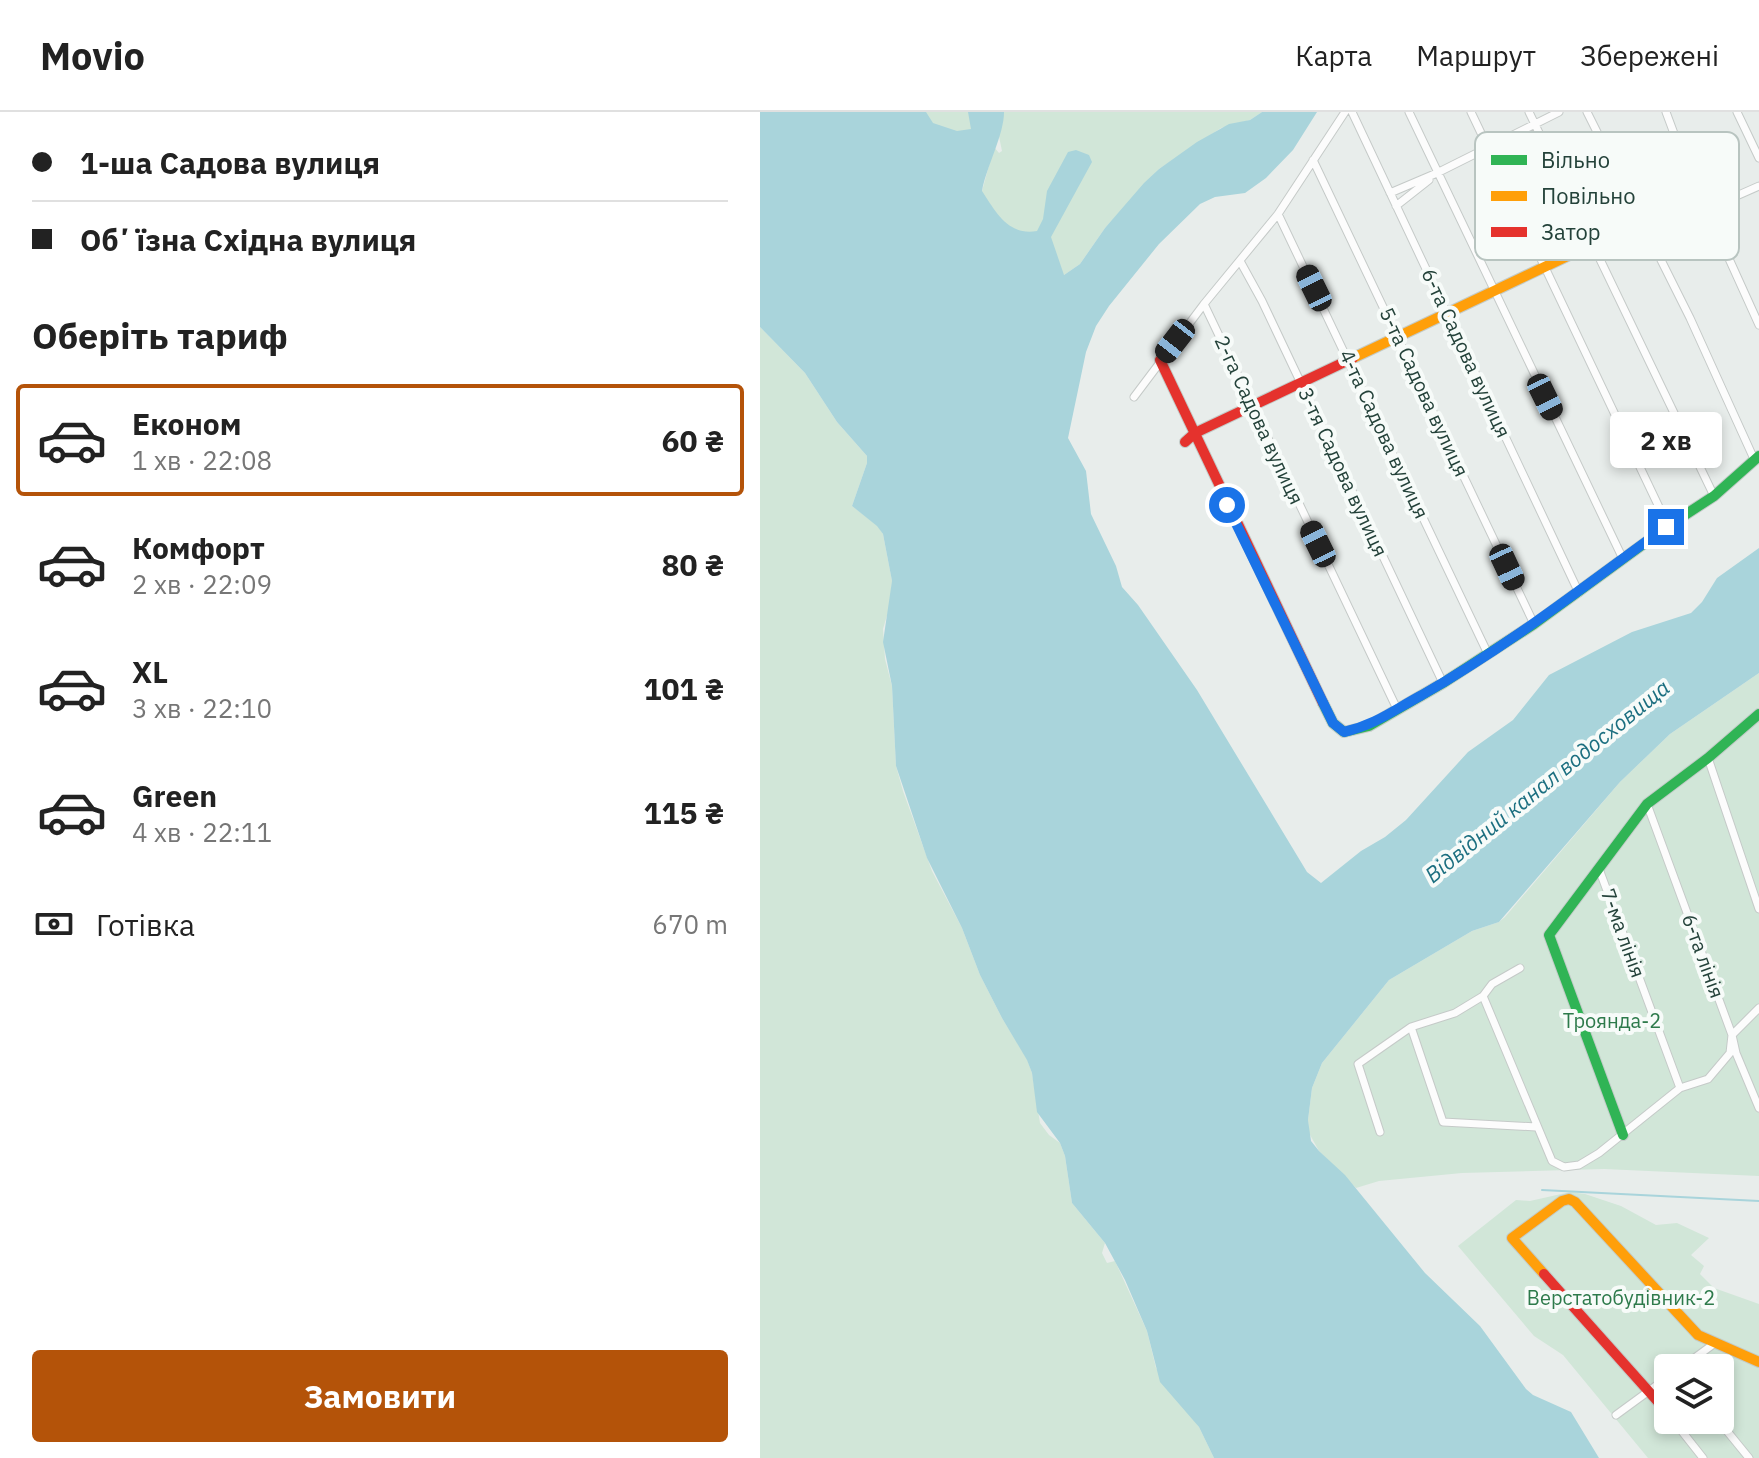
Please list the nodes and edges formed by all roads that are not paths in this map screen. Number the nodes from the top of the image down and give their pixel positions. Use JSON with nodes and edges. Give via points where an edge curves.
{"nodes":[{"id":1,"x":1345,"y":112,"type":"edge"},
{"id":2,"x":1352,"y":112,"type":"edge"},
{"id":3,"x":1409,"y":112,"type":"edge"},
{"id":4,"x":1471,"y":112,"type":"edge"},
{"id":5,"x":1529,"y":112,"type":"edge"},
{"id":6,"x":1559,"y":112,"type":"edge"},
{"id":7,"x":1587,"y":112,"type":"edge"},
{"id":8,"x":1666,"y":112,"type":"edge"},
{"id":9,"x":1737,"y":112,"type":"edge"},
{"id":10,"x":1535,"y":124,"type":"junction"},
{"id":11,"x":1481,"y":132,"type":"edge"},
{"id":12,"x":1519,"y":132,"type":"edge"},
{"id":13,"x":1539,"y":132,"type":"edge"},
{"id":14,"x":1597,"y":132,"type":"edge"},
{"id":15,"x":1674,"y":132,"type":"edge"},
{"id":16,"x":1475,"y":154,"type":"edge"},
{"id":17,"x":1759,"y":158,"type":"edge"},
{"id":18,"x":1313,"y":160,"type":"junction"},
{"id":19,"x":1437,"y":173,"type":"junction"},
{"id":20,"x":1758,"y":189,"type":"edge"},
{"id":21,"x":1390,"y":193,"type":"junction"},
{"id":22,"x":1739,"y":196,"type":"edge"},
{"id":23,"x":1396,"y":206,"type":"junction"},
{"id":24,"x":1278,"y":214,"type":"junction"},
{"id":25,"x":1475,"y":252,"type":"edge"},
{"id":26,"x":1479,"y":260,"type":"edge"},
{"id":27,"x":1543,"y":260,"type":"edge"},
{"id":28,"x":1556,"y":260,"type":"edge"},
{"id":29,"x":1601,"y":260,"type":"edge"},
{"id":30,"x":1662,"y":260,"type":"edge"},
{"id":31,"x":1730,"y":260,"type":"edge"},
{"id":32,"x":1240,"y":261,"type":"junction"},
{"id":33,"x":1545,"y":265,"type":"junction"},
{"id":34,"x":1493,"y":290,"type":"junction"},
{"id":35,"x":1204,"y":304,"type":"junction"},
{"id":36,"x":1447,"y":312,"type":"junction"},
{"id":37,"x":1759,"y":325,"type":"edge"},
{"id":38,"x":1398,"y":338,"type":"junction"},
{"id":39,"x":1160,"y":360,"type":"junction"},
{"id":40,"x":1349,"y":361,"type":"junction"},
{"id":41,"x":1301,"y":383,"type":"junction"},
{"id":42,"x":1134,"y":397,"type":"dead end"},
{"id":43,"x":1251,"y":407,"type":"junction"},
{"id":44,"x":1195,"y":433,"type":"junction"},
{"id":45,"x":1185,"y":442,"type":"dead end"},
{"id":46,"x":1756,"y":457,"type":"edge"},
{"id":47,"x":1714,"y":496,"type":"junction"},
{"id":48,"x":1668,"y":526,"type":"junction"},
{"id":49,"x":1623,"y":559,"type":"junction"},
{"id":50,"x":1579,"y":593,"type":"junction"},
{"id":51,"x":1534,"y":624,"type":"junction"},
{"id":52,"x":1488,"y":654,"type":"junction"},
{"id":53,"x":1443,"y":683,"type":"junction"},
{"id":54,"x":1397,"y":709,"type":"junction"},
{"id":55,"x":1759,"y":714,"type":"edge"},
{"id":56,"x":1708,"y":758,"type":"junction"},
{"id":57,"x":1647,"y":804,"type":"junction"},
{"id":58,"x":1599,"y":869,"type":"junction"},
{"id":59,"x":1759,"y":909,"type":"edge"},
{"id":60,"x":1520,"y":968,"type":"dead end"},
{"id":61,"x":1483,"y":996,"type":"junction"},
{"id":62,"x":1759,"y":1008,"type":"edge"},
{"id":63,"x":1411,"y":1027,"type":"junction"},
{"id":64,"x":1732,"y":1035,"type":"junction"},
{"id":65,"x":1680,"y":1088,"type":"junction"},
{"id":66,"x":1759,"y":1108,"type":"edge"},
{"id":67,"x":1536,"y":1127,"type":"junction"},
{"id":68,"x":1380,"y":1132,"type":"dead end"},
{"id":69,"x":1623,"y":1135,"type":"junction"},
{"id":70,"x":1715,"y":1343,"type":"junction"},
{"id":71,"x":1700,"y":1354,"type":"edge"},
{"id":72,"x":1759,"y":1362,"type":"edge"},
{"id":73,"x":1654,"y":1388,"type":"edge"},
{"id":74,"x":1650,"y":1391,"type":"junction"},
{"id":75,"x":1654,"y":1396,"type":"edge"},
{"id":76,"x":1616,"y":1415,"type":"dead end"},
{"id":77,"x":1684,"y":1434,"type":"edge"},
{"id":78,"x":1729,"y":1434,"type":"edge"},
{"id":79,"x":1703,"y":1458,"type":"edge"},
{"id":80,"x":1749,"y":1458,"type":"edge"}],
"edges":[{"from":1,"to":18,"type":"street"},
{"from":2,"to":21,"type":"street","name":"6-та Садова вулиця"},
{"from":3,"to":19,"type":"street"},
{"from":4,"to":11,"type":"street"},
{"from":5,"to":10,"type":"street"},
{"from":6,"to":10,"type":"street"},
{"from":7,"to":14,"type":"street"},
{"from":8,"to":15,"type":"street"},
{"from":9,"to":17,"type":"street"},
{"from":10,"to":12,"type":"street"},
{"from":10,"to":13,"type":"street"},
{"from":16,"to":19,"type":"street"},
{"from":18,"to":24,"type":"street"},
{"from":18,"to":38,"type":"street","name":"5-та Садова вулиця"},
{"from":19,"to":21,"type":"street"},
{"from":19,"to":23,"type":"street"},
{"from":19,"to":25,"type":"street"},
{"from":20,"to":22,"type":"street"},
{"from":21,"to":23,"type":"street","name":"6-та Садова вулиця"},
{"from":23,"to":36,"type":"street","name":"6-та Садова вулиця"},
{"from":24,"to":32,"type":"street"},
{"from":24,"to":40,"type":"street","name":"4-та Садова вулиця"},
{"from":26,"to":34,"type":"street"},
{"from":27,"to":33,"type":"street"},
{"from":28,"to":33,"type":"street"},
{"from":29,"to":47,"type":"street"},
{"from":30,"to":46,"type":"street"},
{"from":31,"to":37,"type":"street"},
{"from":32,"to":35,"type":"street"},
{"from":32,"to":41,"type":"street","name":"3-тя Садова вулиця"},
{"from":33,"to":34,"type":"street"},
{"from":33,"to":48,"type":"street"},
{"from":34,"to":36,"type":"street"},
{"from":34,"to":49,"type":"street"},
{"from":35,"to":39,"type":"street"},
{"from":35,"to":43,"type":"street","name":"2-га Садова вулиця"},
{"from":36,"to":38,"type":"street"},
{"from":36,"to":50,"type":"street","name":"6-та Садова вулиця"},
{"from":38,"to":40,"type":"street"},
{"from":38,"to":51,"type":"street","name":"5-та Садова вулиця"},
{"from":39,"to":42,"type":"street"},
{"from":39,"to":44,"type":"street"},
{"from":40,"to":41,"type":"street"},
{"from":40,"to":52,"type":"street","name":"4-та Садова вулиця"},
{"from":41,"to":43,"type":"street"},
{"from":41,"to":53,"type":"street","name":"3-тя Садова вулиця"},
{"from":43,"to":44,"type":"street"},
{"from":43,"to":54,"type":"street","name":"2-га Садова вулиця"},
{"from":44,"to":45,"type":"street"},
{"from":44,"to":54,"type":"street","via":[[1333,723],[1344,732],[1369,726]]},
{"from":46,"to":47,"type":"street"},
{"from":47,"to":48,"type":"street"},
{"from":48,"to":49,"type":"street"},
{"from":49,"to":50,"type":"street"},
{"from":50,"to":51,"type":"street"},
{"from":51,"to":52,"type":"street"},
{"from":52,"to":53,"type":"street"},
{"from":53,"to":54,"type":"street"},
{"from":55,"to":56,"type":"street"},
{"from":56,"to":57,"type":"street"},
{"from":56,"to":59,"type":"street"},
{"from":57,"to":58,"type":"street"},
{"from":57,"to":64,"type":"street","name":"6-та лінія"},
{"from":58,"to":65,"type":"street","name":"7-ма лінія"},
{"from":58,"to":69,"type":"street","via":[[1549,935]]},
{"from":60,"to":61,"type":"street","via":[[1492,984]]},
{"from":61,"to":63,"type":"street","via":[[1455,1013]]},
{"from":61,"to":67,"type":"street"},
{"from":62,"to":64,"type":"street"},
{"from":63,"to":67,"type":"street","via":[[1443,1122]]},
{"from":63,"to":68,"type":"street","via":[[1358,1064]]},
{"from":64,"to":65,"type":"street","via":[[1730,1053],[1708,1079]]},
{"from":64,"to":66,"type":"street","name":"6-та лінія"},
{"from":65,"to":69,"type":"street"},
{"from":67,"to":69,"type":"street","via":[[1552,1161],[1564,1167],[1579,1165]]},
{"from":70,"to":71,"type":"street"},
{"from":70,"to":72,"type":"street"},
{"from":70,"to":74,"type":"street","via":[[1698,1335],[1569,1199],[1512,1238]]},
{"from":73,"to":74,"type":"street"},
{"from":74,"to":75,"type":"street"},
{"from":74,"to":76,"type":"street"},
{"from":77,"to":79,"type":"street"},
{"from":78,"to":80,"type":"street"}]}
